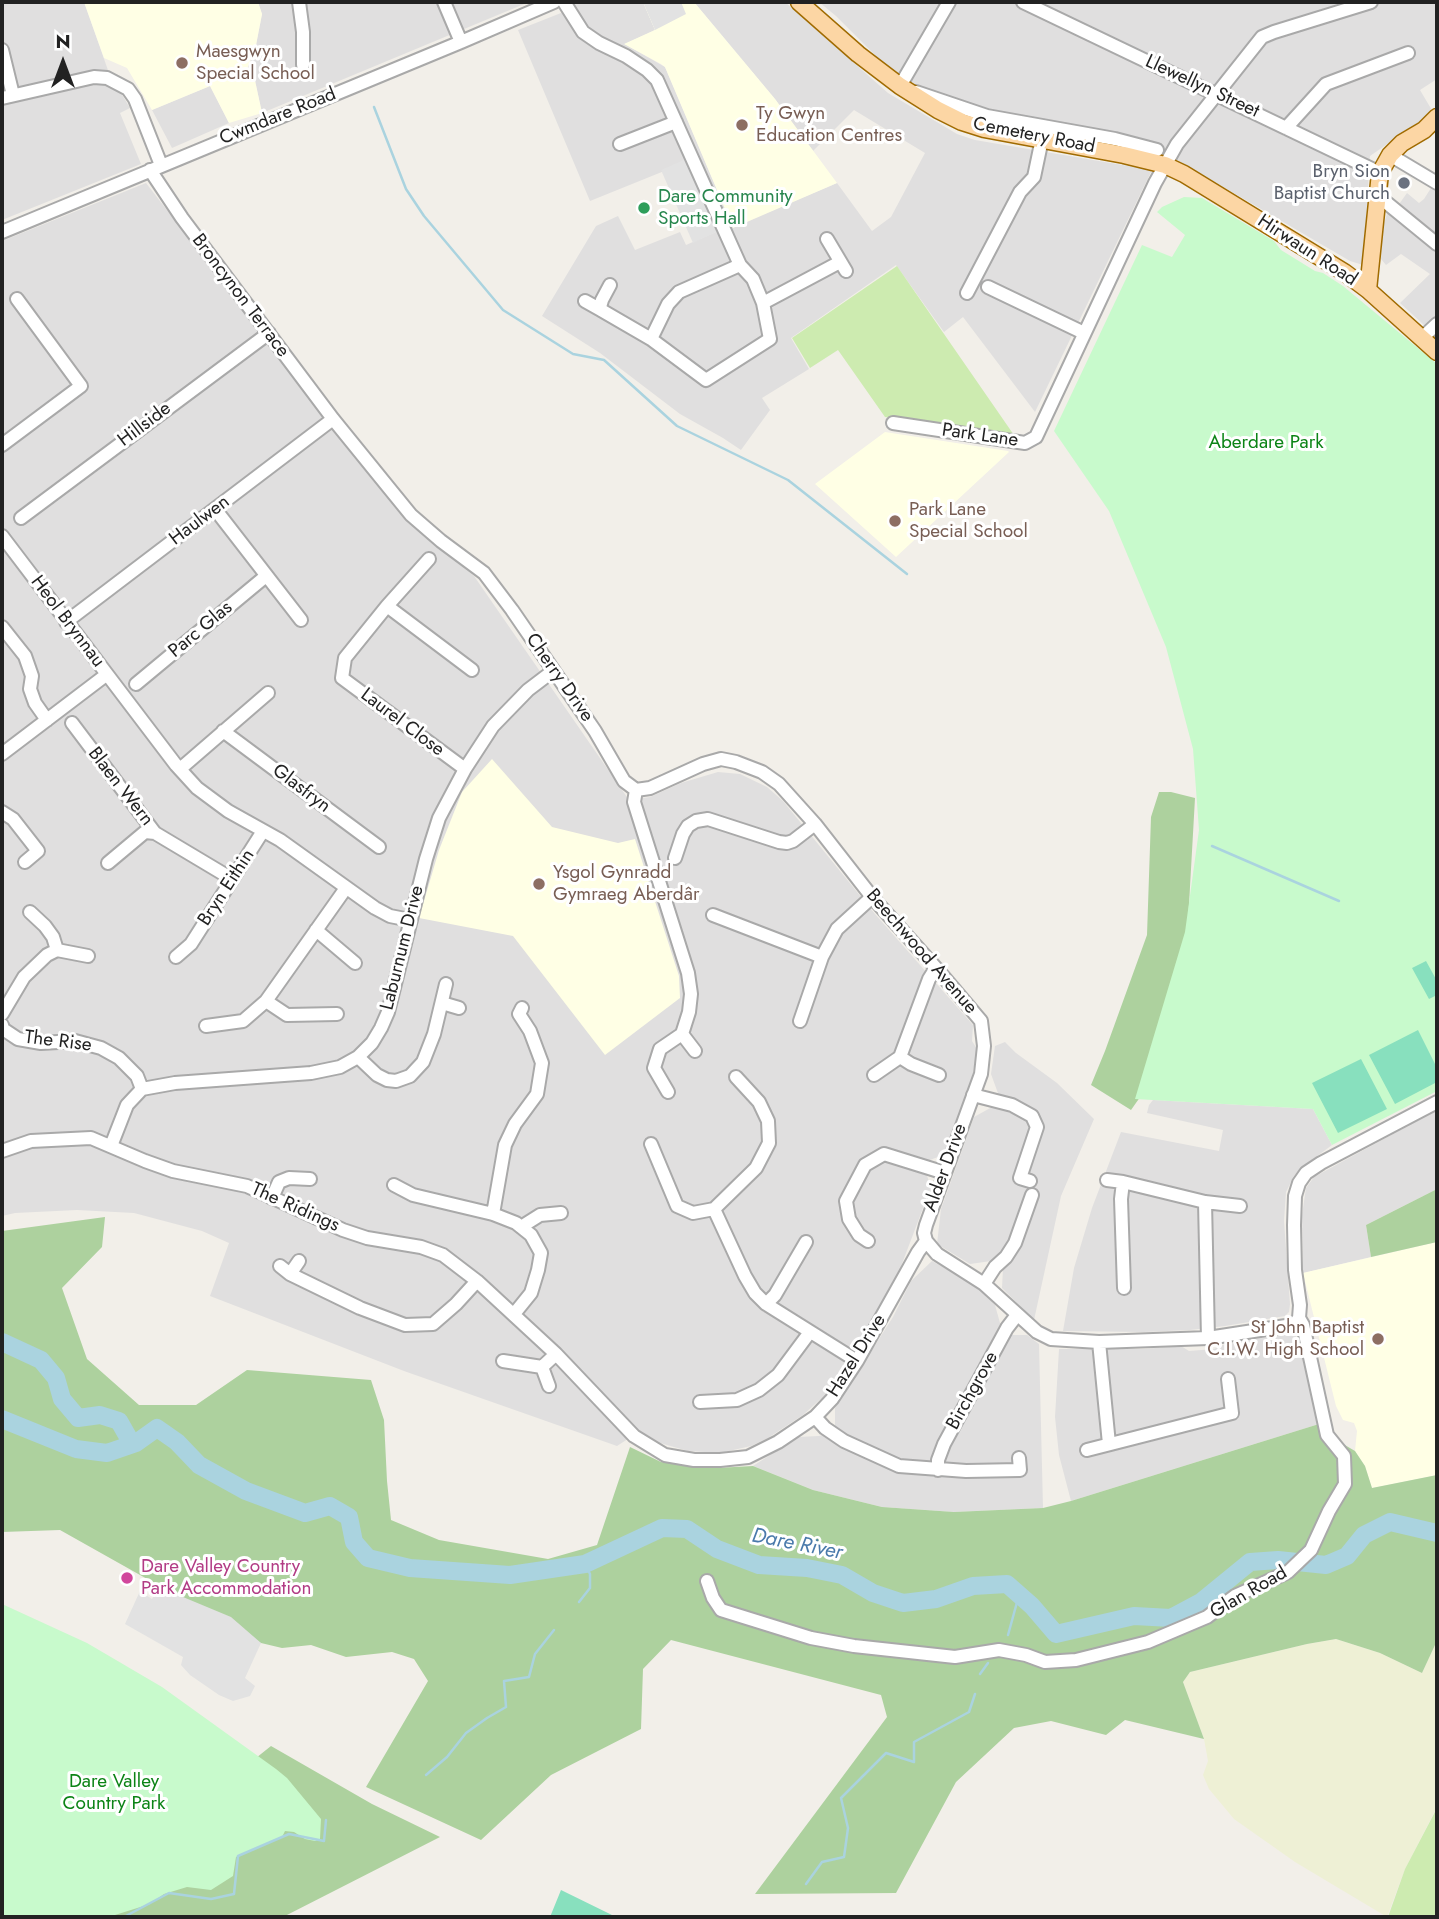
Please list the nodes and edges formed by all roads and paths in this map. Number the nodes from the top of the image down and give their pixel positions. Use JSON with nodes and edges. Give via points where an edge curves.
{"nodes":[{"id":1,"x":299,"y":2,"type":"edge"},
{"id":2,"x":444,"y":2,"type":"edge"},
{"id":3,"x":554,"y":2,"type":"edge"},
{"id":4,"x":564,"y":2,"type":"edge"},
{"id":5,"x":799,"y":2,"type":"edge"},
{"id":6,"x":949,"y":2,"type":"edge"},
{"id":7,"x":1023,"y":2,"type":"edge"},
{"id":8,"x":1371,"y":2,"type":"edge"},
{"id":9,"x":1341,"y":6,"type":"edge"},
{"id":10,"x":1047,"y":7,"type":"edge"},
{"id":11,"x":461,"y":42,"type":"junction"},
{"id":12,"x":2,"y":50,"type":"edge"},
{"id":13,"x":1408,"y":53,"type":"dead end"},
{"id":14,"x":303,"y":65,"type":"dead end"},
{"id":15,"x":905,"y":89,"type":"junction"},
{"id":16,"x":1216,"y":94,"type":"junction"},
{"id":17,"x":7,"y":96,"type":"edge"},
{"id":18,"x":1437,"y":117,"type":"edge"},
{"id":19,"x":676,"y":122,"type":"junction"},
{"id":20,"x":1286,"y":128,"type":"junction"},
{"id":21,"x":1042,"y":139,"type":"junction"},
{"id":22,"x":620,"y":144,"type":"dead end"},
{"id":23,"x":1125,"y":148,"type":"junction"},
{"id":24,"x":1157,"y":150,"type":"dead end"},
{"id":25,"x":1390,"y":155,"type":"junction"},
{"id":26,"x":1165,"y":166,"type":"junction"},
{"id":27,"x":156,"y":168,"type":"junction"},
{"id":28,"x":1380,"y":173,"type":"junction"},
{"id":29,"x":1437,"y":183,"type":"edge"},
{"id":30,"x":1377,"y":195,"type":"junction"},
{"id":31,"x":2,"y":232,"type":"edge"},
{"id":32,"x":827,"y":239,"type":"dead end"},
{"id":33,"x":1437,"y":244,"type":"edge"},
{"id":34,"x":740,"y":265,"type":"junction"},
{"id":35,"x":610,"y":285,"type":"dead end"},
{"id":36,"x":988,"y":287,"type":"dead end"},
{"id":37,"x":1367,"y":290,"type":"junction"},
{"id":38,"x":967,"y":293,"type":"dead end"},
{"id":39,"x":17,"y":299,"type":"dead end"},
{"id":40,"x":585,"y":301,"type":"dead end"},
{"id":41,"x":763,"y":303,"type":"junction"},
{"id":42,"x":601,"y":310,"type":"junction"},
{"id":43,"x":1437,"y":324,"type":"edge"},
{"id":44,"x":1084,"y":332,"type":"junction"},
{"id":45,"x":269,"y":333,"type":"junction"},
{"id":46,"x":651,"y":339,"type":"junction"},
{"id":47,"x":1421,"y":339,"type":"junction"},
{"id":48,"x":1437,"y":352,"type":"edge"},
{"id":49,"x":333,"y":419,"type":"junction"},
{"id":50,"x":893,"y":423,"type":"dead end"},
{"id":51,"x":2,"y":445,"type":"edge"},
{"id":52,"x":215,"y":509,"type":"junction"},
{"id":53,"x":21,"y":518,"type":"dead end"},
{"id":54,"x":2,"y":536,"type":"edge"},
{"id":55,"x":429,"y":559,"type":"dead end"},
{"id":56,"x":266,"y":576,"type":"junction"},
{"id":57,"x":387,"y":606,"type":"junction"},
{"id":58,"x":301,"y":620,"type":"dead end"},
{"id":59,"x":66,"y":622,"type":"junction"},
{"id":60,"x":2,"y":627,"type":"edge"},
{"id":61,"x":472,"y":670,"type":"dead end"},
{"id":62,"x":553,"y":671,"type":"junction"},
{"id":63,"x":106,"y":675,"type":"junction"},
{"id":64,"x":136,"y":684,"type":"dead end"},
{"id":65,"x":268,"y":693,"type":"dead end"},
{"id":66,"x":47,"y":720,"type":"junction"},
{"id":67,"x":72,"y":723,"type":"dead end"},
{"id":68,"x":223,"y":732,"type":"junction"},
{"id":69,"x":2,"y":754,"type":"edge"},
{"id":70,"x":180,"y":769,"type":"junction"},
{"id":71,"x":465,"y":769,"type":"junction"},
{"id":72,"x":636,"y":790,"type":"junction"},
{"id":73,"x":2,"y":813,"type":"edge"},
{"id":74,"x":815,"y":824,"type":"junction"},
{"id":75,"x":263,"y":831,"type":"junction"},
{"id":76,"x":155,"y":833,"type":"junction"},
{"id":77,"x":379,"y":847,"type":"dead end"},
{"id":78,"x":674,"y":849,"type":"dead end"},
{"id":79,"x":25,"y":862,"type":"dead end"},
{"id":80,"x":108,"y":863,"type":"dead end"},
{"id":81,"x":233,"y":879,"type":"junction"},
{"id":82,"x":346,"y":888,"type":"junction"},
{"id":83,"x":872,"y":897,"type":"junction"},
{"id":84,"x":30,"y":912,"type":"dead end"},
{"id":85,"x":713,"y":915,"type":"dead end"},
{"id":86,"x":410,"y":920,"type":"junction"},
{"id":87,"x":316,"y":930,"type":"junction"},
{"id":88,"x":57,"y":950,"type":"junction"},
{"id":89,"x":88,"y":956,"type":"dead end"},
{"id":90,"x":176,"y":957,"type":"dead end"},
{"id":91,"x":822,"y":957,"type":"junction"},
{"id":92,"x":355,"y":963,"type":"dead end"},
{"id":93,"x":936,"y":968,"type":"junction"},
{"id":94,"x":446,"y":984,"type":"dead end"},
{"id":95,"x":266,"y":1001,"type":"junction"},
{"id":96,"x":442,"y":1003,"type":"junction"},
{"id":97,"x":459,"y":1008,"type":"dead end"},
{"id":98,"x":522,"y":1009,"type":"dead end"},
{"id":99,"x":2,"y":1014,"type":"edge"},
{"id":100,"x":337,"y":1014,"type":"dead end"},
{"id":101,"x":800,"y":1021,"type":"dead end"},
{"id":102,"x":2,"y":1025,"type":"edge"},
{"id":103,"x":206,"y":1026,"type":"dead end"},
{"id":104,"x":682,"y":1034,"type":"junction"},
{"id":105,"x":695,"y":1051,"type":"dead end"},
{"id":106,"x":358,"y":1057,"type":"junction"},
{"id":107,"x":900,"y":1057,"type":"junction"},
{"id":108,"x":874,"y":1075,"type":"dead end"},
{"id":109,"x":940,"y":1075,"type":"dead end"},
{"id":110,"x":736,"y":1077,"type":"dead end"},
{"id":111,"x":142,"y":1089,"type":"junction"},
{"id":112,"x":668,"y":1091,"type":"dead end"},
{"id":113,"x":972,"y":1095,"type":"junction"},
{"id":114,"x":1437,"y":1102,"type":"edge"},
{"id":115,"x":651,"y":1144,"type":"dead end"},
{"id":116,"x":111,"y":1146,"type":"junction"},
{"id":117,"x":2,"y":1151,"type":"edge"},
{"id":118,"x":945,"y":1173,"type":"junction"},
{"id":119,"x":310,"y":1179,"type":"dead end"},
{"id":120,"x":1107,"y":1180,"type":"dead end"},
{"id":121,"x":1030,"y":1181,"type":"dead end"},
{"id":122,"x":1123,"y":1182,"type":"junction"},
{"id":123,"x":394,"y":1185,"type":"dead end"},
{"id":124,"x":1032,"y":1195,"type":"dead end"},
{"id":125,"x":272,"y":1198,"type":"junction"},
{"id":126,"x":1205,"y":1202,"type":"junction"},
{"id":127,"x":1240,"y":1206,"type":"dead end"},
{"id":128,"x":714,"y":1209,"type":"junction"},
{"id":129,"x":561,"y":1213,"type":"dead end"},
{"id":130,"x":493,"y":1214,"type":"junction"},
{"id":131,"x":521,"y":1227,"type":"junction"},
{"id":132,"x":869,"y":1241,"type":"dead end"},
{"id":133,"x":926,"y":1241,"type":"junction"},
{"id":134,"x":806,"y":1242,"type":"dead end"},
{"id":135,"x":299,"y":1261,"type":"dead end"},
{"id":136,"x":477,"y":1281,"type":"junction"},
{"id":137,"x":984,"y":1283,"type":"junction"},
{"id":138,"x":1124,"y":1288,"type":"dead end"},
{"id":139,"x":766,"y":1304,"type":"junction"},
{"id":140,"x":514,"y":1314,"type":"junction"},
{"id":141,"x":1017,"y":1315,"type":"junction"},
{"id":142,"x":1299,"y":1318,"type":"junction"},
{"id":143,"x":810,"y":1332,"type":"junction"},
{"id":144,"x":1208,"y":1338,"type":"junction"},
{"id":145,"x":1099,"y":1342,"type":"junction"},
{"id":146,"x":556,"y":1354,"type":"junction"},
{"id":147,"x":503,"y":1361,"type":"dead end"},
{"id":148,"x":857,"y":1361,"type":"junction"},
{"id":149,"x":542,"y":1367,"type":"junction"},
{"id":150,"x":1228,"y":1379,"type":"dead end"},
{"id":151,"x":549,"y":1386,"type":"dead end"},
{"id":152,"x":700,"y":1402,"type":"dead end"},
{"id":153,"x":814,"y":1417,"type":"junction"},
{"id":154,"x":1109,"y":1444,"type":"junction"},
{"id":155,"x":1087,"y":1450,"type":"dead end"},
{"id":156,"x":1019,"y":1458,"type":"dead end"},
{"id":157,"x":939,"y":1470,"type":"junction"},
{"id":158,"x":707,"y":1581,"type":"dead end"}],
"edges":[{"from":1,"to":14,"type":"street"},
{"from":2,"to":11,"type":"street"},
{"from":3,"to":11,"type":"street","name":"Cwmdare Road"},
{"from":4,"to":19,"type":"street","via":[[583,32],[657,80]]},
{"from":5,"to":15,"type":"main road","name":"Cemetery Road"},
{"from":6,"to":15,"type":"street"},
{"from":7,"to":10,"type":"street","name":"Llewellyn Street"},
{"from":8,"to":9,"type":"street","name":"Park Lane"},
{"from":9,"to":16,"type":"street","name":"Park Lane","via":[[1262,37]]},
{"from":10,"to":16,"type":"street","name":"Llewellyn Street"},
{"from":11,"to":27,"type":"street","name":"Cwmdare Road"},
{"from":12,"to":17,"type":"street"},
{"from":13,"to":20,"type":"street","via":[[1326,84]]},
{"from":15,"to":21,"type":"main road","name":"Cemetery Road","via":[[962,122]]},
{"from":15,"to":23,"type":"street","name":"Cemetery Road","via":[[987,116]]},
{"from":16,"to":20,"type":"street","name":"Llewellyn Street"},
{"from":16,"to":26,"type":"street","name":"Park Lane"},
{"from":17,"to":27,"type":"street","name":"Broncynon Terrace","via":[[107,78],[128,89],[135,99]]},
{"from":18,"to":25,"type":"main road"},
{"from":19,"to":22,"type":"street"},
{"from":19,"to":34,"type":"street"},
{"from":20,"to":28,"type":"street","name":"Llewellyn Street"},
{"from":21,"to":23,"type":"main road","name":"Cemetery Road"},
{"from":21,"to":38,"type":"street","via":[[1034,177],[1020,192]]},
{"from":23,"to":24,"type":"street","name":"Cemetery Road"},
{"from":23,"to":26,"type":"main road","name":"Cemetery Road"},
{"from":25,"to":28,"type":"main road"},
{"from":25,"to":29,"type":"street"},
{"from":26,"to":37,"type":"main road","name":"Hirwaun Road","via":[[1286,235]]},
{"from":26,"to":44,"type":"street","name":"Park Lane"},
{"from":27,"to":31,"type":"street","name":"Cwmdare Road"},
{"from":27,"to":45,"type":"street","name":"Broncynon Terrace","via":[[182,218]]},
{"from":28,"to":30,"type":"main road"},
{"from":30,"to":33,"type":"street"},
{"from":30,"to":37,"type":"main road"},
{"from":32,"to":41,"type":"street","via":[[843,267]]},
{"from":34,"to":41,"type":"street","via":[[753,279]]},
{"from":34,"to":46,"type":"street","via":[[679,292]]},
{"from":35,"to":42,"type":"street"},
{"from":36,"to":44,"type":"street"},
{"from":37,"to":47,"type":"main road","name":"Hirwaun Road"},
{"from":39,"to":51,"type":"street","via":[[80,386]]},
{"from":40,"to":42,"type":"street"},
{"from":41,"to":46,"type":"street","via":[[770,339],[706,380]]},
{"from":42,"to":46,"type":"street"},
{"from":43,"to":47,"type":"street"},
{"from":44,"to":50,"type":"street","name":"Park Lane","via":[[1036,437],[1025,443]]},
{"from":45,"to":49,"type":"street","name":"Broncynon Terrace"},
{"from":45,"to":53,"type":"street","name":"Hillside"},
{"from":47,"to":48,"type":"main road","name":"Hirwaun Road"},
{"from":49,"to":52,"type":"street","name":"Haulwen"},
{"from":49,"to":62,"type":"street","name":"Cherry Drive","via":[[411,515],[484,573]]},
{"from":52,"to":56,"type":"street"},
{"from":52,"to":59,"type":"street","name":"Haulwen"},
{"from":54,"to":59,"type":"street","name":"Heol Brynnau"},
{"from":55,"to":57,"type":"street","name":"Laurel Close"},
{"from":56,"to":58,"type":"street"},
{"from":56,"to":64,"type":"street","name":"Parc Glas"},
{"from":57,"to":61,"type":"street"},
{"from":57,"to":71,"type":"street","name":"Laurel Close","via":[[345,658],[342,678]]},
{"from":59,"to":63,"type":"street","name":"Heol Brynnau"},
{"from":60,"to":66,"type":"street","via":[[25,656],[32,676],[30,689]]},
{"from":62,"to":71,"type":"street","name":"Laburnum Drive","via":[[493,726]]},
{"from":62,"to":72,"type":"street","name":"Cherry Drive","via":[[624,780]]},
{"from":63,"to":66,"type":"street"},
{"from":63,"to":70,"type":"street","name":"Heol Brynnau"},
{"from":65,"to":68,"type":"street"},
{"from":66,"to":69,"type":"street"},
{"from":67,"to":76,"type":"street","name":"Blaen Wern","via":[[80,745]]},
{"from":68,"to":70,"type":"street"},
{"from":68,"to":77,"type":"street","name":"Glasfryn"},
{"from":70,"to":75,"type":"street","name":"Heol Brynnau","via":[[197,788]]},
{"from":71,"to":86,"type":"street","name":"Laburnum Drive","via":[[439,818]]},
{"from":72,"to":74,"type":"street","via":[[721,759],[762,772]]},
{"from":72,"to":104,"type":"street","via":[[634,802],[688,973],[691,994]]},
{"from":73,"to":79,"type":"street","via":[[13,819],[38,851]]},
{"from":74,"to":78,"type":"street","via":[[787,843],[708,819],[696,821]]},
{"from":74,"to":83,"type":"street","name":"Beechwood Avenue"},
{"from":75,"to":81,"type":"street","name":"Bryn Eithin"},
{"from":75,"to":82,"type":"street","name":"Heol Brynnau"},
{"from":76,"to":80,"type":"street","name":"Blaen Wern","via":[[145,832]]},
{"from":76,"to":81,"type":"street","name":"Blaen Wern"},
{"from":81,"to":90,"type":"street","name":"Bryn Eithin"},
{"from":82,"to":86,"type":"street","name":"Heol Brynnau","via":[[390,916]]},
{"from":82,"to":87,"type":"street"},
{"from":83,"to":91,"type":"street","via":[[837,929]]},
{"from":83,"to":93,"type":"street","name":"Beechwood Avenue"},
{"from":84,"to":88,"type":"street","via":[[53,937]]},
{"from":85,"to":91,"type":"street","via":[[726,927]]},
{"from":86,"to":106,"type":"street","name":"Laburnum Drive","via":[[384,1020]]},
{"from":87,"to":92,"type":"street"},
{"from":87,"to":95,"type":"street"},
{"from":88,"to":89,"type":"street"},
{"from":88,"to":99,"type":"street","name":"The Rise","via":[[24,977]]},
{"from":91,"to":101,"type":"street"},
{"from":93,"to":107,"type":"street"},
{"from":93,"to":113,"type":"street","name":"Beechwood Avenue","via":[[981,1021],[981,1074]]},
{"from":94,"to":96,"type":"street"},
{"from":95,"to":100,"type":"street","via":[[287,1014]]},
{"from":95,"to":103,"type":"street","via":[[243,1021]]},
{"from":96,"to":97,"type":"street"},
{"from":96,"to":106,"type":"street","via":[[423,1062],[410,1076],[387,1080]]},
{"from":98,"to":130,"type":"street","via":[[519,1014],[542,1063],[537,1094],[505,1145]]},
{"from":102,"to":111,"type":"street","name":"The Rise","via":[[18,1039],[75,1041],[101,1048],[128,1067]]},
{"from":104,"to":105,"type":"street"},
{"from":104,"to":112,"type":"street","via":[[660,1049],[654,1068]]},
{"from":106,"to":111,"type":"street","via":[[340,1067],[311,1073]]},
{"from":107,"to":108,"type":"street"},
{"from":107,"to":109,"type":"street"},
{"from":110,"to":128,"type":"street","via":[[759,1102],[768,1121],[769,1143],[756,1168]]},
{"from":111,"to":116,"type":"street","via":[[127,1105]]},
{"from":113,"to":118,"type":"street","name":"Alder Drive"},
{"from":113,"to":121,"type":"street","via":[[1012,1105],[1032,1116],[1037,1127],[1020,1178]]},
{"from":114,"to":142,"type":"street","name":"Glan Road","via":[[1321,1163],[1299,1183],[1293,1207]]},
{"from":115,"to":128,"type":"street","via":[[677,1206],[693,1213]]},
{"from":116,"to":117,"type":"street","name":"The Ridings","via":[[91,1138],[32,1141]]},
{"from":116,"to":125,"type":"street","name":"The Ridings","via":[[173,1171],[247,1186]]},
{"from":118,"to":132,"type":"street","via":[[884,1154],[865,1165],[846,1201],[849,1219]]},
{"from":118,"to":133,"type":"street","name":"Alder Drive","via":[[926,1225]]},
{"from":119,"to":125,"type":"street","via":[[279,1182]]},
{"from":120,"to":122,"type":"street"},
{"from":122,"to":126,"type":"street"},
{"from":122,"to":138,"type":"street"},
{"from":123,"to":130,"type":"street","via":[[413,1195]]},
{"from":124,"to":137,"type":"street","via":[[1015,1243]]},
{"from":125,"to":136,"type":"street","name":"The Ridings","via":[[343,1230],[443,1255]]},
{"from":126,"to":127,"type":"street"},
{"from":126,"to":144,"type":"street"},
{"from":128,"to":139,"type":"street","via":[[745,1276]]},
{"from":129,"to":131,"type":"street","via":[[540,1215]]},
{"from":130,"to":131,"type":"street"},
{"from":131,"to":140,"type":"street","via":[[541,1253],[531,1293]]},
{"from":133,"to":137,"type":"street","via":[[937,1254]]},
{"from":133,"to":148,"type":"street","name":"Hazel Drive"},
{"from":134,"to":139,"type":"street"},
{"from":135,"to":136,"type":"street","via":[[285,1270],[405,1325],[433,1324]]},
{"from":136,"to":140,"type":"street","name":"The Ridings"},
{"from":137,"to":141,"type":"street"},
{"from":139,"to":143,"type":"street"},
{"from":140,"to":146,"type":"street","name":"The Ridings"},
{"from":141,"to":145,"type":"street","via":[[1051,1339]]},
{"from":141,"to":157,"type":"street","name":"Birchgrove","via":[[944,1444]]},
{"from":142,"to":144,"type":"street","via":[[1286,1326]]},
{"from":142,"to":158,"type":"street","name":"Glan Road","via":[[1327,1435],[1344,1456],[1345,1484],[1311,1550],[1288,1572],[1235,1597],[1207,1617],[1148,1642],[1076,1660],[1045,1662],[999,1650],[955,1657],[811,1638],[721,1610]]},
{"from":143,"to":148,"type":"street"},
{"from":143,"to":152,"type":"street","via":[[778,1375],[759,1390],[737,1400]]},
{"from":144,"to":145,"type":"street"},
{"from":145,"to":154,"type":"street"},
{"from":146,"to":149,"type":"street"},
{"from":146,"to":153,"type":"street","name":"Hazel Drive","via":[[634,1436],[665,1455],[694,1460],[748,1457]]},
{"from":147,"to":149,"type":"street"},
{"from":148,"to":153,"type":"street","name":"Hazel Drive"},
{"from":149,"to":151,"type":"street"},
{"from":150,"to":154,"type":"street","via":[[1231,1413]]},
{"from":153,"to":157,"type":"street","via":[[844,1441],[873,1455],[899,1466]]},
{"from":154,"to":155,"type":"street"},
{"from":156,"to":157,"type":"street","via":[[1020,1470]]}]}
